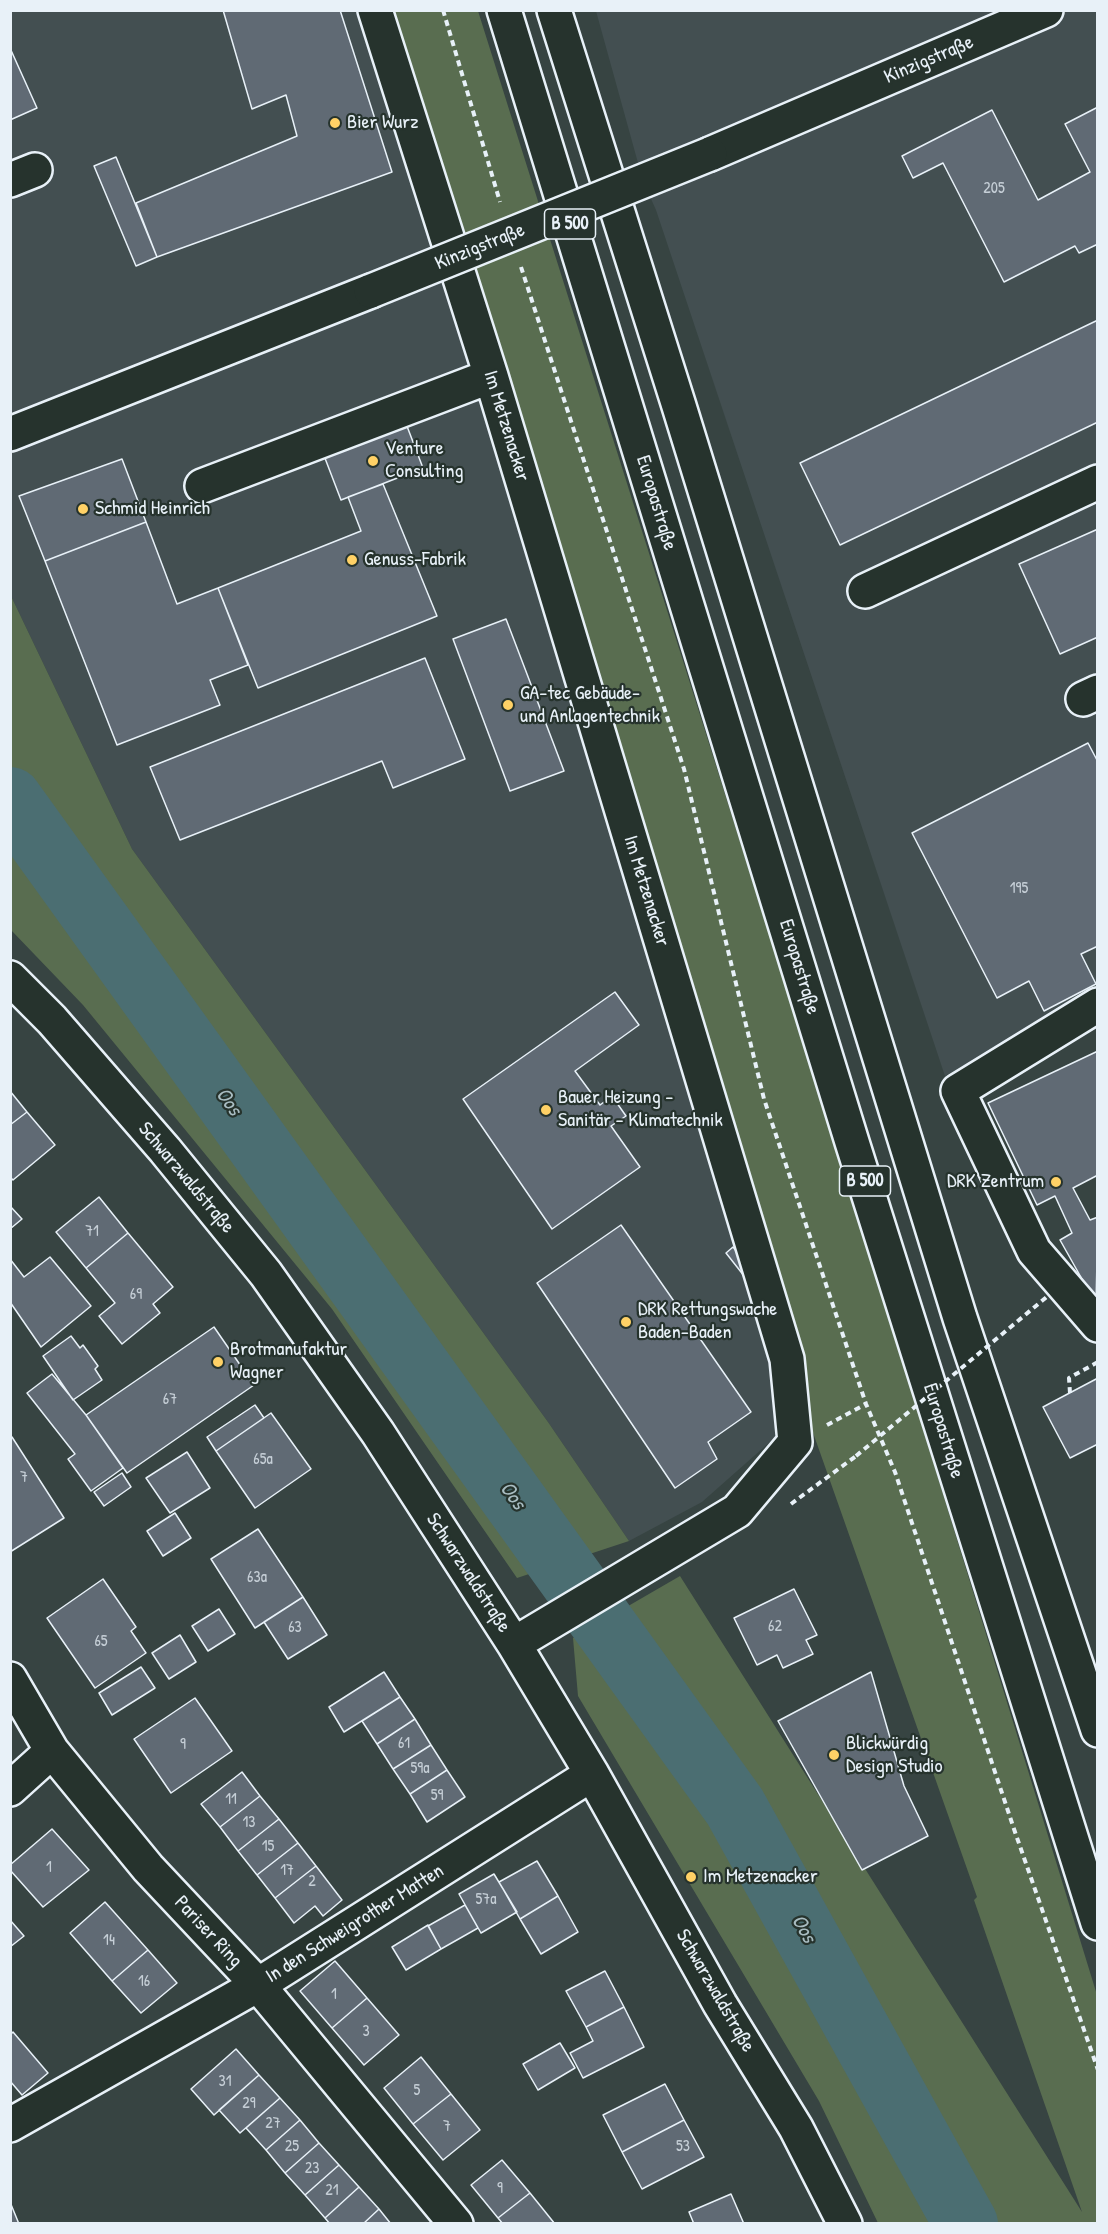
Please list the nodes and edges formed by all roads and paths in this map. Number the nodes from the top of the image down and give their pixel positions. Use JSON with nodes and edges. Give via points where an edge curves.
{"nodes":[{"id":1,"x":375,"y":10,"type":"edge"},
{"id":2,"x":443,"y":10,"type":"edge"},
{"id":3,"x":504,"y":10,"type":"edge"},
{"id":4,"x":554,"y":10,"type":"edge"},
{"id":5,"x":1046,"y":10,"type":"edge"},
{"id":6,"x":503,"y":213,"type":"dead end"},
{"id":7,"x":518,"y":258,"type":"dead end"},
{"id":8,"x":491,"y":376,"type":"junction"},
{"id":9,"x":10,"y":434,"type":"edge"},
{"id":10,"x":1098,"y":482,"type":"edge"},
{"id":11,"x":202,"y":486,"type":"dead end"},
{"id":12,"x":865,"y":591,"type":"dead end"},
{"id":13,"x":10,"y":978,"type":"edge"},
{"id":14,"x":1098,"y":1005,"type":"edge"},
{"id":15,"x":1049,"y":1295,"type":"dead end"},
{"id":16,"x":1098,"y":1325,"type":"edge"},
{"id":17,"x":1098,"y":1362,"type":"edge"},
{"id":18,"x":1070,"y":1393,"type":"dead end"},
{"id":19,"x":790,"y":1505,"type":"dead end"},
{"id":20,"x":514,"y":1644,"type":"junction"},
{"id":21,"x":10,"y":1679,"type":"edge"},
{"id":22,"x":1098,"y":1730,"type":"edge"},
{"id":23,"x":52,"y":1751,"type":"junction"},
{"id":24,"x":592,"y":1774,"type":"junction"},
{"id":25,"x":10,"y":1789,"type":"edge"},
{"id":26,"x":1098,"y":1923,"type":"edge"},
{"id":27,"x":258,"y":1985,"type":"junction"},
{"id":28,"x":1098,"y":2070,"type":"edge"},
{"id":29,"x":10,"y":2125,"type":"edge"},
{"id":30,"x":456,"y":2223,"type":"edge"},
{"id":31,"x":844,"y":2223,"type":"edge"}],
"edges":[{"from":1,"to":8,"type":"street","name":"Im Metzenacker"},
{"from":2,"to":6,"type":"path"},
{"from":3,"to":26,"type":"street","name":"Europastraße","number":"B 500","via":[[852,1142]]},
{"from":4,"to":22,"type":"street","number":"B 500","via":[[960,1318]]},
{"from":5,"to":9,"type":"street","name":"Kinzigstraße","bridge":true,"via":[[710,154]]},
{"from":7,"to":28,"type":"path","via":[[684,769],[764,1099]]},
{"from":8,"to":11,"type":"street"},
{"from":8,"to":20,"type":"street","name":"Im Metzenacker","via":[[784,1348],[795,1442],[736,1511]]},
{"from":10,"to":12,"type":"street"},
{"from":13,"to":20,"type":"street","name":"Schwarzwaldstraße","via":[[52,1020],[165,1150],[266,1274],[378,1433]]},
{"from":14,"to":16,"type":"street","via":[[958,1091],[1034,1251]]},
{"from":15,"to":19,"type":"path","bridge":true,"via":[[856,1456]]},
{"from":17,"to":18,"type":"path","via":[[1070,1378]]},
{"from":20,"to":24,"type":"street","name":"Schwarzwaldstraße"},
{"from":21,"to":23,"type":"street","name":"Pariser Ring"},
{"from":23,"to":25,"type":"street"},
{"from":23,"to":27,"type":"street","name":"Pariser Ring","via":[[148,1868]]},
{"from":24,"to":27,"type":"street","name":"In den Schweigrother Matten"},
{"from":24,"to":31,"type":"street","name":"Schwarzwaldstraße","via":[[720,2004],[796,2128]]},
{"from":27,"to":29,"type":"street","name":"Pariser Ring"},
{"from":27,"to":30,"type":"street","name":"In den Schweigrother Matten"}]}
